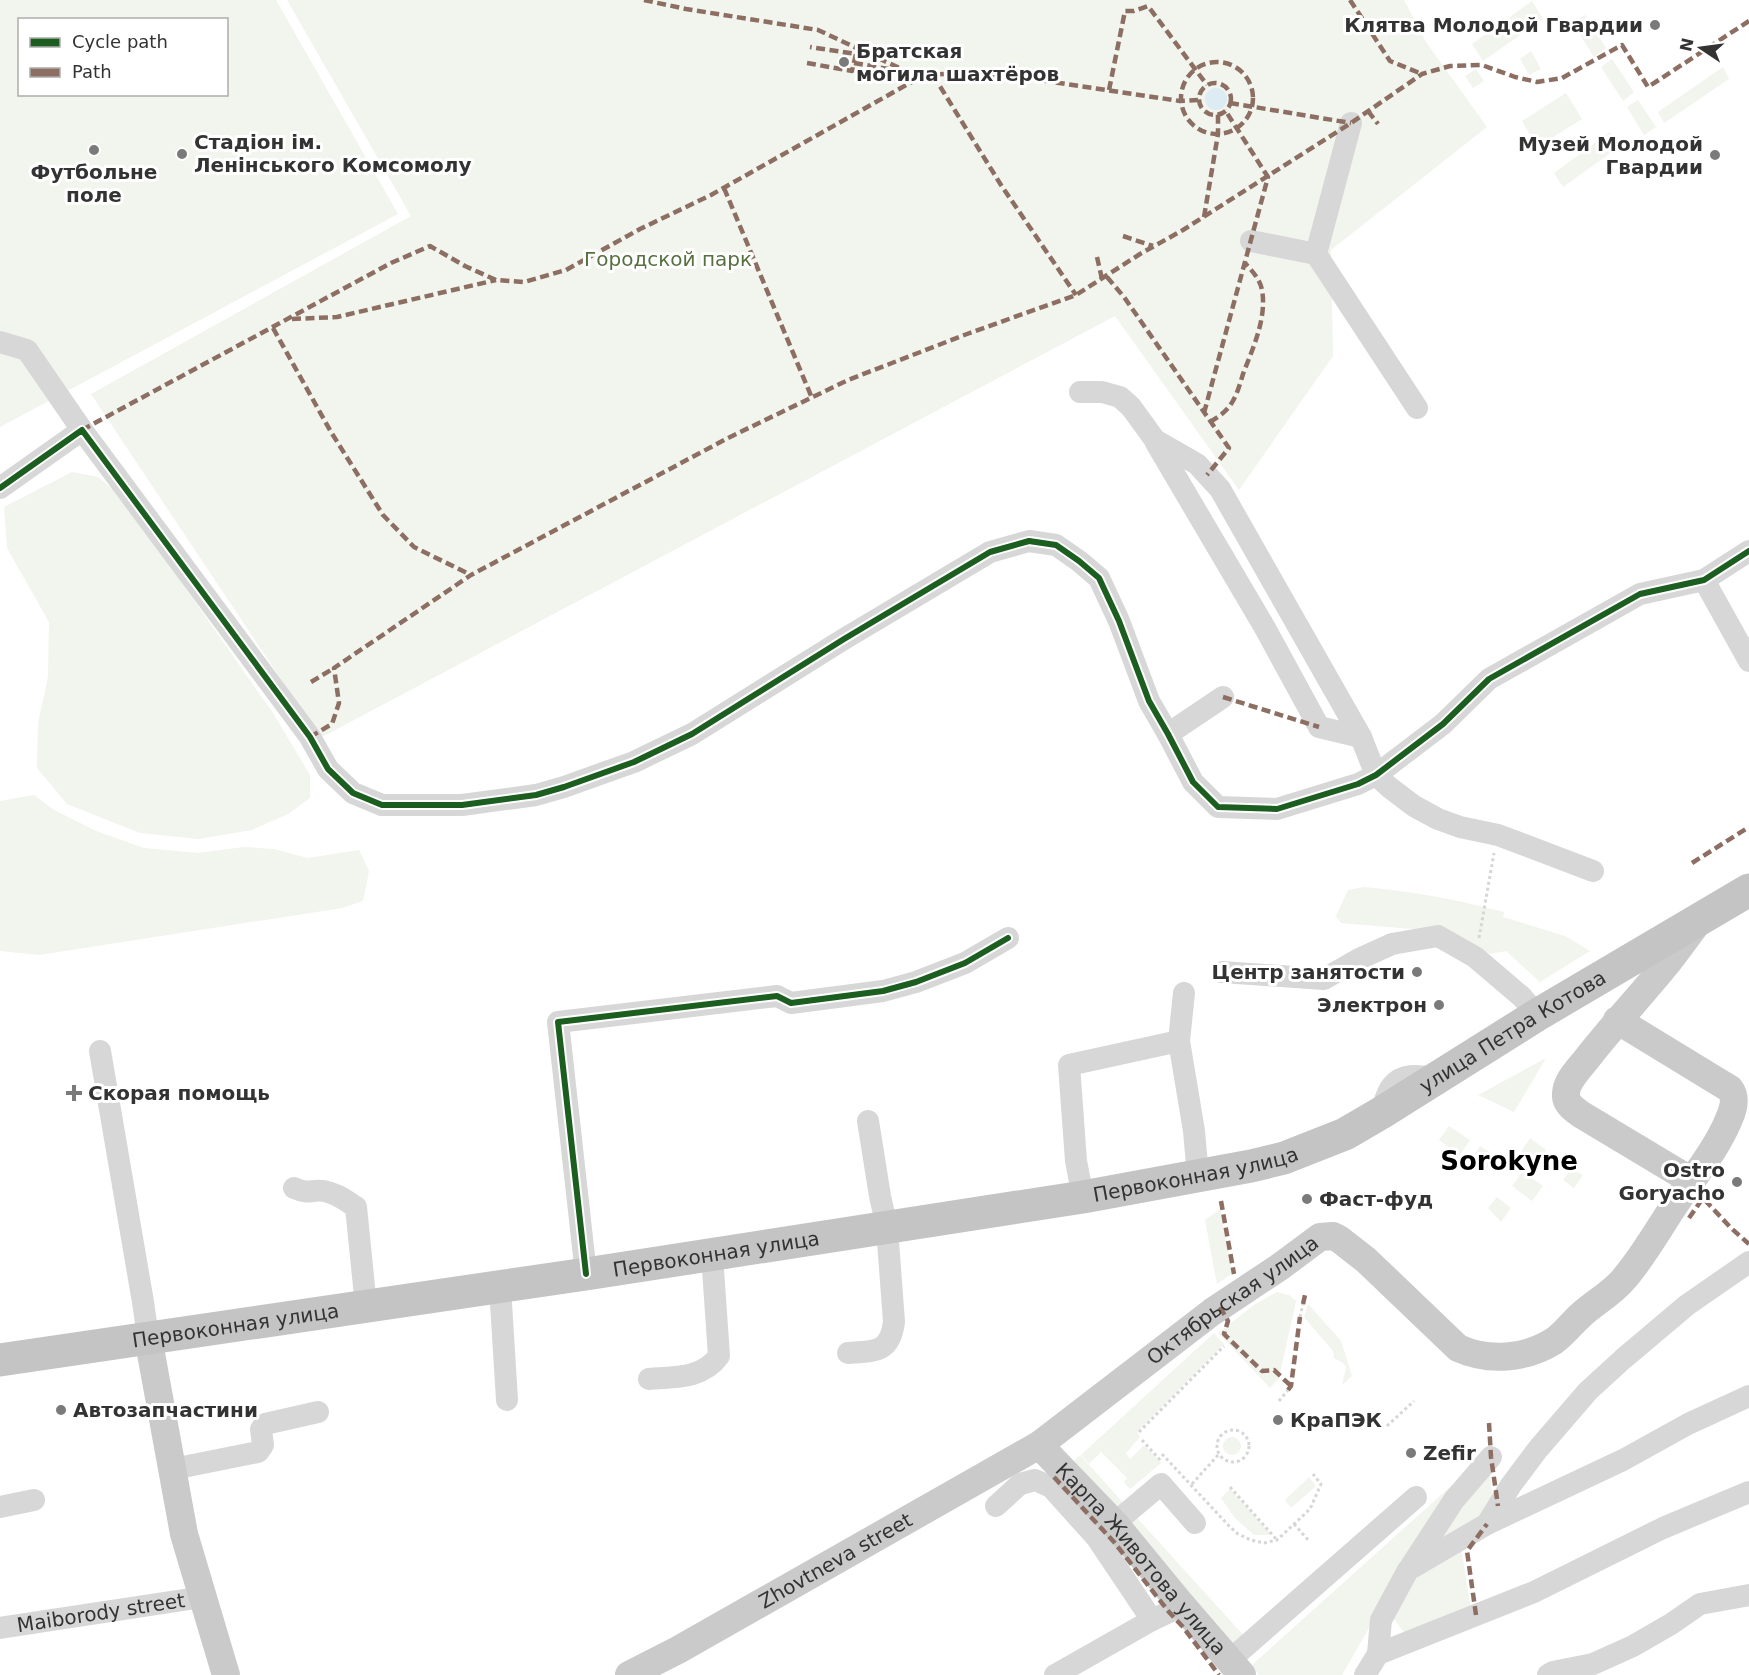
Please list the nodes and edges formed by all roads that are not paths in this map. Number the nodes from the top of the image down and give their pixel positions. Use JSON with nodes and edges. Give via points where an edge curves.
{"nodes":[{"id":1,"x":1351,"y":123,"type":"dead end"},
{"id":2,"x":1251,"y":241,"type":"dead end"},
{"id":3,"x":1316,"y":254,"type":"junction"},
{"id":4,"x":0,"y":342,"type":"edge"},
{"id":5,"x":1080,"y":392,"type":"dead end"},
{"id":6,"x":1417,"y":408,"type":"dead end"},
{"id":7,"x":82,"y":430,"type":"junction"},
{"id":8,"x":1155,"y":440,"type":"junction"},
{"id":9,"x":0,"y":488,"type":"edge"},
{"id":10,"x":1749,"y":551,"type":"edge"},
{"id":11,"x":1704,"y":580,"type":"junction"},
{"id":12,"x":1749,"y":661,"type":"edge"},
{"id":13,"x":1223,"y":697,"type":"dead end"},
{"id":14,"x":1168,"y":734,"type":"junction"},
{"id":15,"x":1360,"y":736,"type":"junction"},
{"id":16,"x":1376,"y":775,"type":"junction"},
{"id":17,"x":1593,"y":871,"type":"dead end"},
{"id":18,"x":1749,"y":890,"type":"edge"},
{"id":19,"x":1700,"y":919,"type":"junction"},
{"id":20,"x":1008,"y":938,"type":"dead end"},
{"id":21,"x":1222,"y":972,"type":"dead end"},
{"id":22,"x":1184,"y":993,"type":"dead end"},
{"id":23,"x":1536,"y":1015,"type":"junction"},
{"id":24,"x":1617,"y":1020,"type":"junction"},
{"id":25,"x":1179,"y":1041,"type":"junction"},
{"id":26,"x":100,"y":1051,"type":"dead end"},
{"id":27,"x":868,"y":1121,"type":"dead end"},
{"id":28,"x":1739,"y":1121,"type":"edge"},
{"id":29,"x":1323,"y":1143,"type":"joint"},
{"id":30,"x":1198,"y":1176,"type":"junction"},
{"id":31,"x":1692,"y":1181,"type":"junction"},
{"id":32,"x":294,"y":1188,"type":"dead end"},
{"id":33,"x":1083,"y":1197,"type":"junction"},
{"id":34,"x":887,"y":1228,"type":"junction"},
{"id":35,"x":712,"y":1255,"type":"junction"},
{"id":36,"x":1749,"y":1262,"type":"edge"},
{"id":37,"x":586,"y":1274,"type":"junction"},
{"id":38,"x":500,"y":1287,"type":"junction"},
{"id":39,"x":366,"y":1306,"type":"junction"},
{"id":40,"x":148,"y":1337,"type":"junction"},
{"id":41,"x":848,"y":1353,"type":"dead end"},
{"id":42,"x":0,"y":1360,"type":"edge"},
{"id":43,"x":649,"y":1379,"type":"dead end"},
{"id":44,"x":1749,"y":1396,"type":"edge"},
{"id":45,"x":507,"y":1400,"type":"dead end"},
{"id":46,"x":318,"y":1412,"type":"dead end"},
{"id":47,"x":1039,"y":1445,"type":"junction"},
{"id":48,"x":1491,"y":1456,"type":"dead end"},
{"id":49,"x":1532,"y":1459,"type":"junction"},
{"id":50,"x":173,"y":1469,"type":"junction"},
{"id":51,"x":1553,"y":1492,"type":"junction"},
{"id":52,"x":1749,"y":1492,"type":"edge"},
{"id":53,"x":1416,"y":1497,"type":"dead end"},
{"id":54,"x":34,"y":1500,"type":"dead end"},
{"id":55,"x":996,"y":1506,"type":"dead end"},
{"id":56,"x":0,"y":1507,"type":"edge"},
{"id":57,"x":1195,"y":1523,"type":"dead end"},
{"id":58,"x":1487,"y":1524,"type":"junction"},
{"id":59,"x":1106,"y":1531,"type":"junction"},
{"id":60,"x":1408,"y":1570,"type":"junction"},
{"id":61,"x":1749,"y":1595,"type":"edge"},
{"id":62,"x":203,"y":1597,"type":"junction"},
{"id":63,"x":1179,"y":1602,"type":"junction"},
{"id":64,"x":1152,"y":1620,"type":"junction"},
{"id":65,"x":0,"y":1628,"type":"edge"},
{"id":66,"x":1378,"y":1654,"type":"junction"},
{"id":67,"x":1236,"y":1667,"type":"edge"},
{"id":68,"x":226,"y":1675,"type":"edge"},
{"id":69,"x":629,"y":1675,"type":"edge"},
{"id":70,"x":1055,"y":1675,"type":"edge"},
{"id":71,"x":1365,"y":1675,"type":"edge"},
{"id":72,"x":1548,"y":1675,"type":"edge"}],
"edges":[{"from":1,"to":3,"type":"street"},
{"from":2,"to":3,"type":"street"},
{"from":3,"to":6,"type":"street"},
{"from":4,"to":7,"type":"street","via":[[27,350]]},
{"from":5,"to":8,"type":"street","via":[[1120,397]]},
{"from":7,"to":9,"type":"street"},
{"from":7,"to":14,"type":"street","via":[[310,737],[328,769],[353,793],[382,805],[462,805],[536,795],[634,762],[692,734],[990,552],[1029,541],[1056,545],[1099,578],[1149,701]]},
{"from":8,"to":15,"type":"street","via":[[1197,464],[1220,489]]},
{"from":8,"to":15,"type":"street","via":[[1319,727]]},
{"from":10,"to":11,"type":"street"},
{"from":11,"to":12,"type":"street"},
{"from":11,"to":16,"type":"street","via":[[1640,594],[1489,679],[1443,724]]},
{"from":13,"to":14,"type":"street"},
{"from":14,"to":16,"type":"street","via":[[1193,782],[1218,807],[1277,809]]},
{"from":15,"to":16,"type":"street"},
{"from":16,"to":17,"type":"street","via":[[1414,806],[1438,819],[1498,835]]},
{"from":18,"to":19,"type":"highway","name":"улица Петра Котова"},
{"from":19,"to":23,"type":"highway","name":"улица Петра Котова"},
{"from":19,"to":24,"type":"main road"},
{"from":20,"to":37,"type":"street","via":[[964,963],[883,991],[791,1003],[777,996],[558,1022]]},
{"from":21,"to":23,"type":"street","via":[[1324,979],[1392,944],[1438,936],[1475,957],[1522,997]]},
{"from":22,"to":25,"type":"street"},
{"from":23,"to":29,"type":"highway","name":"улица Петра Котова","via":[[1381,1113]]},
{"from":24,"to":28,"type":"main road","via":[[1730,1089]]},
{"from":24,"to":31,"type":"main road","via":[[1569,1083],[1566,1099],[1582,1115]]},
{"from":25,"to":30,"type":"street"},
{"from":25,"to":33,"type":"street","via":[[1069,1065],[1076,1161]]},
{"from":26,"to":40,"type":"street"},
{"from":27,"to":34,"type":"street"},
{"from":28,"to":31,"type":"main road","name":"Октябрьская улица"},
{"from":29,"to":30,"type":"highway","name":"Первоконная улица","via":[[1284,1158]]},
{"from":30,"to":33,"type":"highway","name":"Первоконная улица"},
{"from":31,"to":47,"type":"main road","name":"Октябрьская улица","via":[[1622,1282],[1556,1340],[1535,1350],[1515,1356],[1487,1357],[1458,1348],[1366,1260],[1333,1236],[1320,1237],[1212,1312]]},
{"from":32,"to":39,"type":"street","via":[[305,1192],[322,1190],[356,1207]]},
{"from":33,"to":34,"type":"highway","name":"Первоконная улица"},
{"from":34,"to":35,"type":"highway","name":"Первоконная улица"},
{"from":34,"to":41,"type":"street","via":[[892,1335],[885,1347]]},
{"from":35,"to":37,"type":"highway","name":"Первоконная улица"},
{"from":35,"to":43,"type":"street","via":[[719,1356],[711,1366],[690,1376]]},
{"from":36,"to":49,"type":"street","via":[[1687,1305],[1623,1359],[1588,1391]]},
{"from":37,"to":38,"type":"highway","name":"Первоконная улица"},
{"from":38,"to":39,"type":"highway","name":"Первоконная улица"},
{"from":38,"to":45,"type":"street"},
{"from":39,"to":40,"type":"highway","name":"Первоконная улица"},
{"from":40,"to":42,"type":"highway","name":"Первоконная улица"},
{"from":40,"to":50,"type":"main road"},
{"from":44,"to":51,"type":"street"},
{"from":46,"to":50,"type":"street","via":[[265,1424],[261,1430],[263,1445],[258,1452]]},
{"from":47,"to":59,"type":"main road","name":"Карпа Животова улица"},
{"from":47,"to":69,"type":"main road","name":"Zhovtneva street"},
{"from":48,"to":60,"type":"street","via":[[1454,1500]]},
{"from":49,"to":51,"type":"street"},
{"from":49,"to":58,"type":"street"},
{"from":50,"to":62,"type":"main road","via":[[184,1534]]},
{"from":51,"to":58,"type":"street"},
{"from":52,"to":66,"type":"street","via":[[1663,1528],[1534,1592]]},
{"from":53,"to":67,"type":"street"},
{"from":54,"to":56,"type":"street"},
{"from":55,"to":59,"type":"street","via":[[1020,1484],[1035,1480],[1051,1487]]},
{"from":57,"to":59,"type":"street","via":[[1161,1484]]},
{"from":58,"to":60,"type":"street"},
{"from":59,"to":63,"type":"main road","name":"Карпа Животова улица"},
{"from":59,"to":64,"type":"street"},
{"from":60,"to":66,"type":"street","via":[[1381,1620]]},
{"from":61,"to":72,"type":"street","via":[[1700,1604],[1633,1646],[1593,1664]]},
{"from":62,"to":65,"type":"street","name":"Maiborody street"},
{"from":62,"to":68,"type":"main road"},
{"from":63,"to":64,"type":"street"},
{"from":63,"to":67,"type":"main road","name":"Карпа Животова улица"},
{"from":64,"to":70,"type":"street"},
{"from":66,"to":71,"type":"street"}]}
